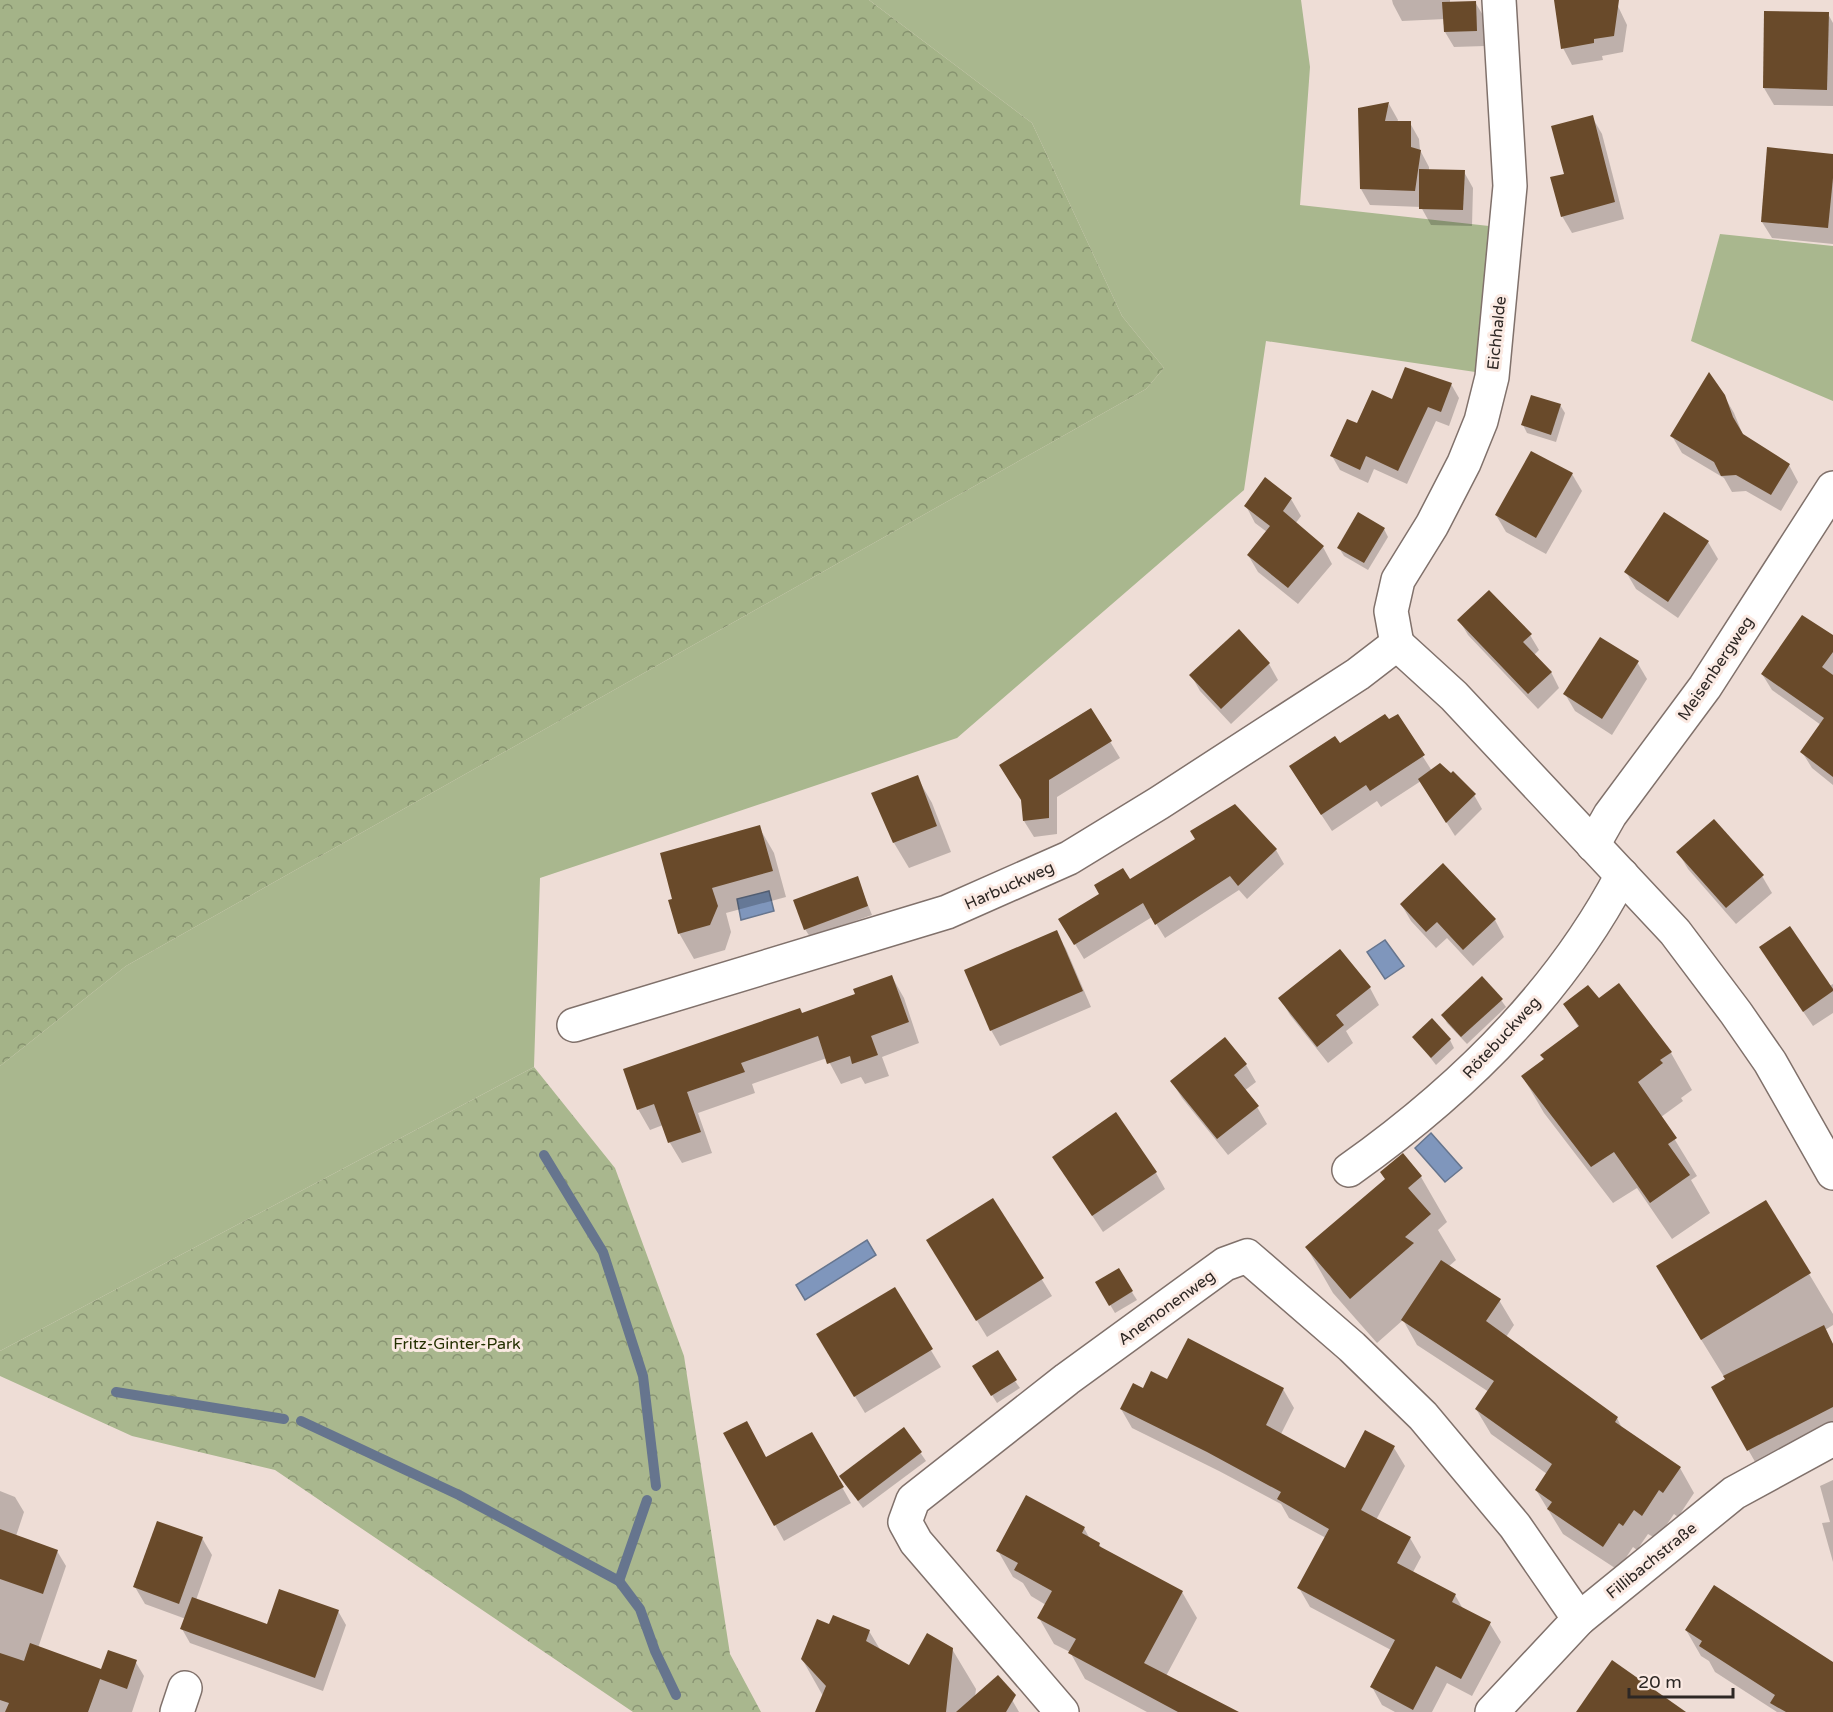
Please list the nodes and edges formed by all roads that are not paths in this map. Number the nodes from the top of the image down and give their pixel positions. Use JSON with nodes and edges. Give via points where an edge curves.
{"nodes":[{"id":1,"x":1499,"y":0,"type":"edge"},
{"id":2,"x":1833,"y":488,"type":"edge"},
{"id":3,"x":1397,"y":644,"type":"junction"},
{"id":4,"x":1593,"y":845,"type":"junction"},
{"id":5,"x":1622,"y":875,"type":"junction"},
{"id":6,"x":574,"y":1025,"type":"dead end"},
{"id":7,"x":1349,"y":1170,"type":"dead end"},
{"id":8,"x":1833,"y":1173,"type":"edge"},
{"id":9,"x":1833,"y":1439,"type":"edge"},
{"id":10,"x":1579,"y":1619,"type":"junction"},
{"id":11,"x":1062,"y":1712,"type":"edge"},
{"id":12,"x":1492,"y":1712,"type":"edge"}],
"edges":[{"from":1,"to":3,"type":"street","name":"Eichhalde","via":[[1510,186],[1492,377],[1481,421],[1464,463],[1398,580],[1391,611]]},
{"from":2,"to":4,"type":"street","name":"Meisenbergweg","via":[[1705,687],[1610,815]]},
{"from":3,"to":4,"type":"street","via":[[1454,696]]},
{"from":3,"to":6,"type":"street","name":"Harbuckweg","via":[[1358,674],[1069,858],[947,912]]},
{"from":4,"to":5,"type":"street"},
{"from":5,"to":7,"type":"street","name":"Rötebuckweg","via":[[1604,910],[1501,1042],[1465,1077]]},
{"from":5,"to":8,"type":"street","via":[[1676,932],[1736,1013],[1784,1085]]},
{"from":9,"to":10,"type":"street","name":"Fillibachstraße","via":[[1734,1493]]},
{"from":10,"to":11,"type":"street","name":"Anemonenweg","via":[[1515,1526],[1423,1416],[1352,1347],[1247,1256],[1225,1264],[1067,1378],[913,1500],[905,1522],[916,1542]]},
{"from":10,"to":12,"type":"street","name":"Fillibachstraße"}]}
